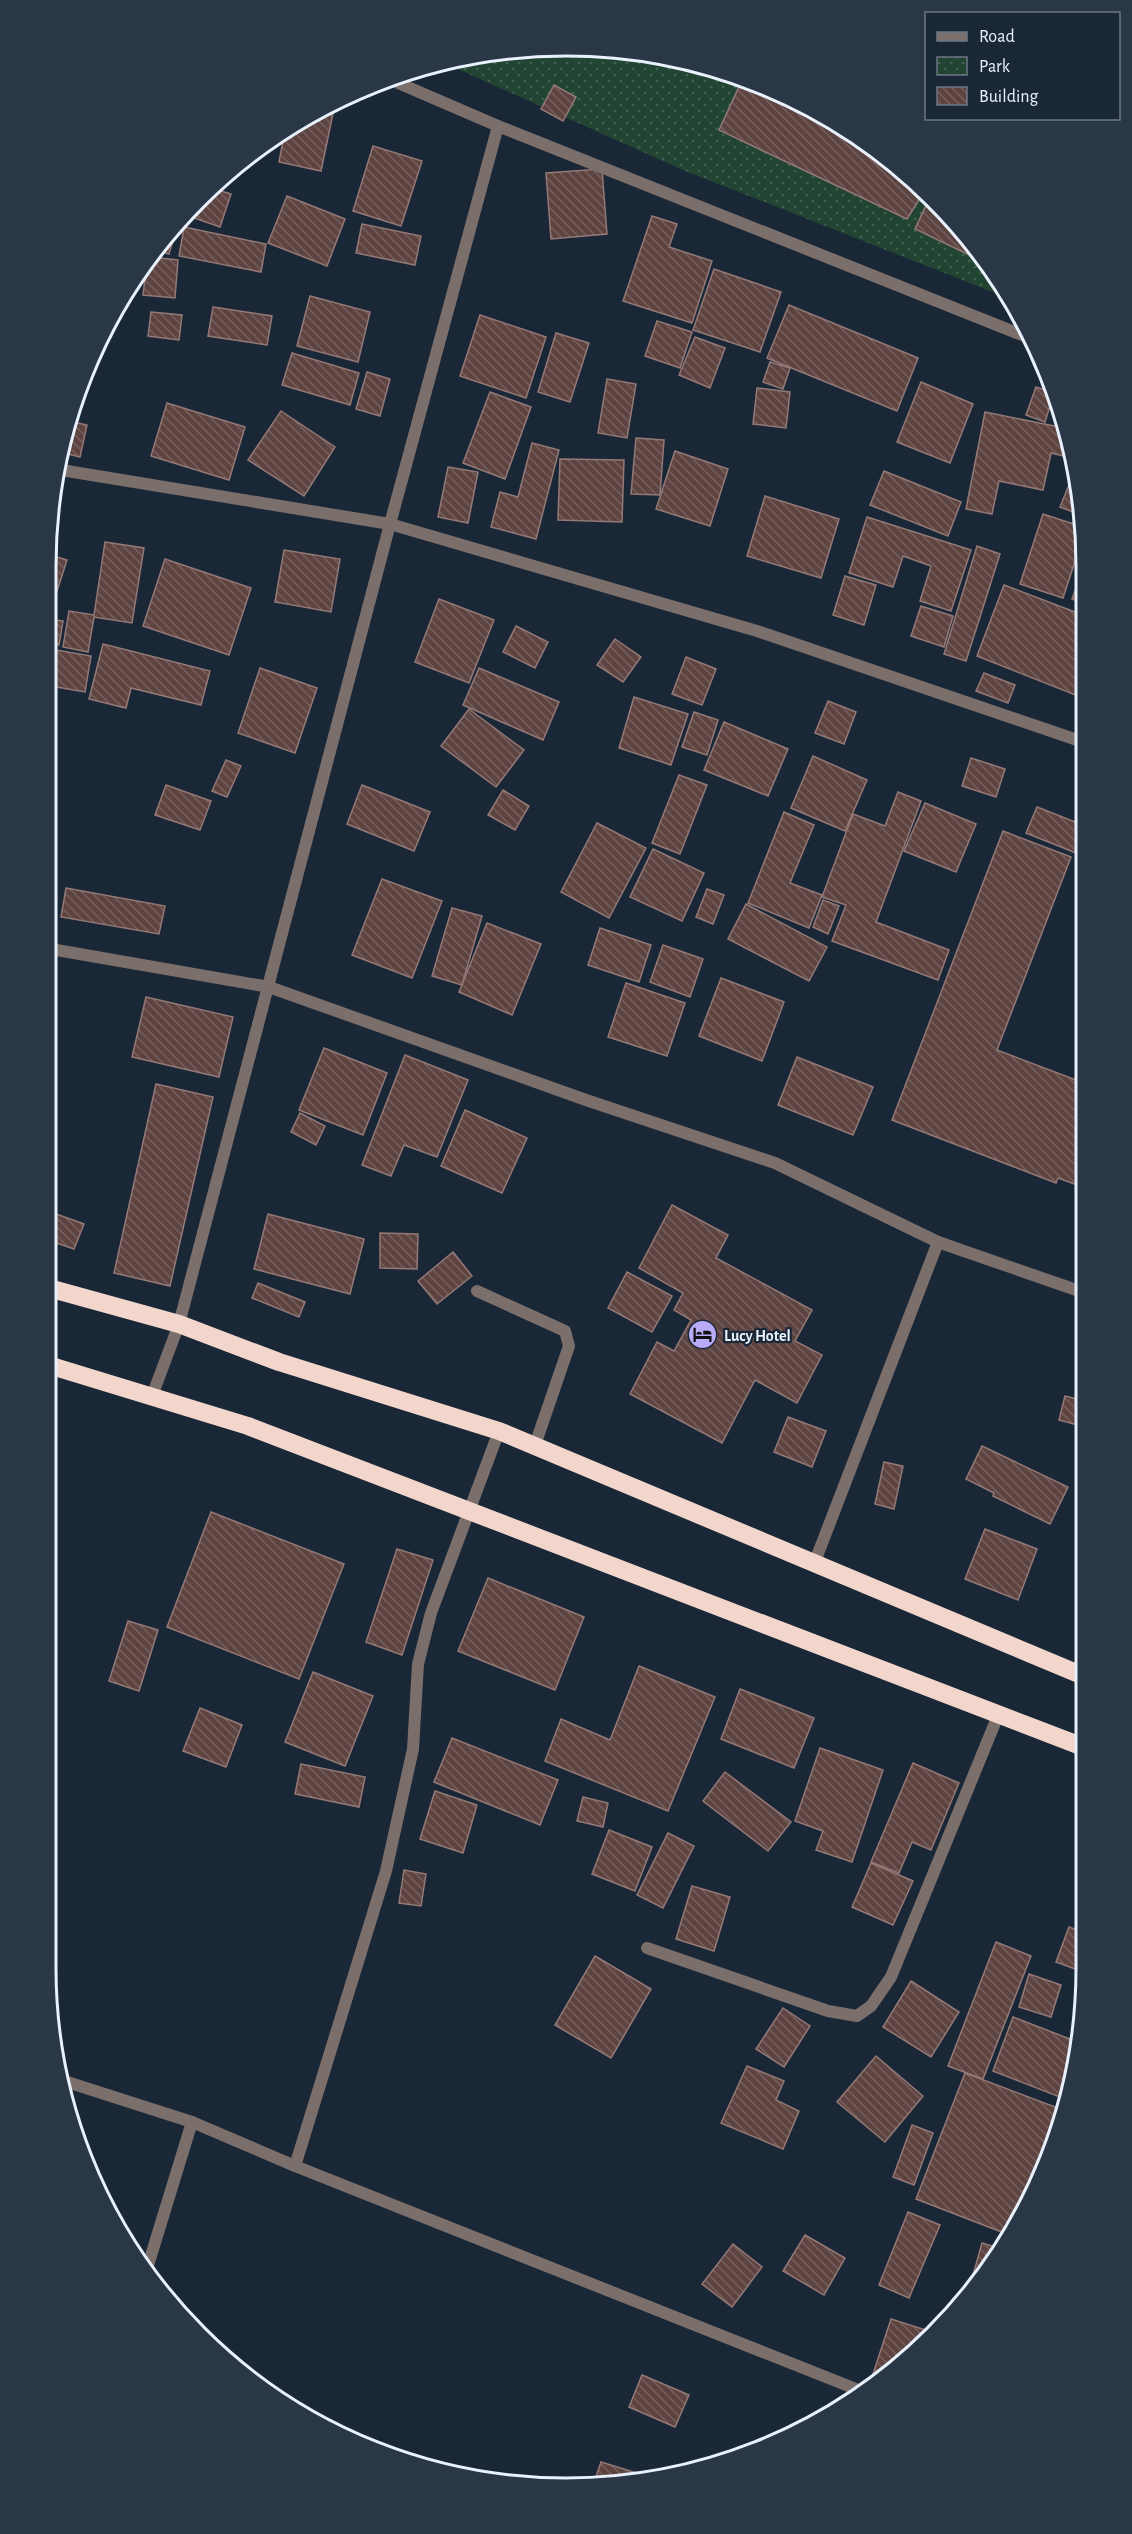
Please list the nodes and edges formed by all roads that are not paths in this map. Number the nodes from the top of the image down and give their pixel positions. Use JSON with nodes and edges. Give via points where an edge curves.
{"nodes":[{"id":1,"x":401,"y":83,"type":"edge"},
{"id":2,"x":498,"y":126,"type":"junction"},
{"id":3,"x":1021,"y":335,"type":"edge"},
{"id":4,"x":64,"y":471,"type":"edge"},
{"id":5,"x":390,"y":524,"type":"junction"},
{"id":6,"x":1076,"y":740,"type":"edge"},
{"id":7,"x":56,"y":950,"type":"edge"},
{"id":8,"x":268,"y":987,"type":"junction"},
{"id":9,"x":938,"y":1242,"type":"junction"},
{"id":10,"x":56,"y":1290,"type":"edge"},
{"id":11,"x":1076,"y":1290,"type":"edge"},
{"id":12,"x":477,"y":1291,"type":"dead end"},
{"id":13,"x":179,"y":1324,"type":"junction"},
{"id":14,"x":56,"y":1367,"type":"edge"},
{"id":15,"x":152,"y":1396,"type":"junction"},
{"id":16,"x":499,"y":1431,"type":"junction"},
{"id":17,"x":535,"y":1445,"type":"junction"},
{"id":18,"x":470,"y":1511,"type":"junction"},
{"id":19,"x":814,"y":1564,"type":"junction"},
{"id":20,"x":1076,"y":1673,"type":"edge"},
{"id":21,"x":999,"y":1713,"type":"junction"},
{"id":22,"x":1076,"y":1744,"type":"edge"},
{"id":23,"x":646,"y":1948,"type":"dead end"},
{"id":24,"x":69,"y":2082,"type":"edge"},
{"id":25,"x":192,"y":2122,"type":"junction"},
{"id":26,"x":294,"y":2166,"type":"junction"},
{"id":27,"x":149,"y":2262,"type":"edge"},
{"id":28,"x":855,"y":2389,"type":"edge"}],
"edges":[{"from":1,"to":2,"type":"street"},
{"from":2,"to":3,"type":"street"},
{"from":2,"to":5,"type":"street"},
{"from":4,"to":5,"type":"street"},
{"from":5,"to":6,"type":"street","via":[[756,631]]},
{"from":5,"to":8,"type":"street"},
{"from":7,"to":8,"type":"street"},
{"from":8,"to":9,"type":"street","via":[[775,1163]]},
{"from":8,"to":13,"type":"street"},
{"from":9,"to":11,"type":"street"},
{"from":9,"to":19,"type":"street"},
{"from":10,"to":13,"type":"highway"},
{"from":12,"to":17,"type":"street","via":[[565,1331],[569,1346]]},
{"from":13,"to":15,"type":"street"},
{"from":13,"to":16,"type":"highway","via":[[279,1362]]},
{"from":14,"to":15,"type":"highway"},
{"from":15,"to":18,"type":"highway","via":[[248,1426]]},
{"from":16,"to":17,"type":"highway"},
{"from":16,"to":18,"type":"street"},
{"from":17,"to":19,"type":"highway"},
{"from":18,"to":21,"type":"highway"},
{"from":18,"to":26,"type":"street","via":[[431,1613],[418,1664],[413,1749],[386,1871]]},
{"from":19,"to":20,"type":"highway"},
{"from":21,"to":22,"type":"highway"},
{"from":21,"to":23,"type":"street","via":[[891,1977],[871,2006],[857,2016],[828,2011]]},
{"from":24,"to":25,"type":"street"},
{"from":25,"to":26,"type":"street"},
{"from":25,"to":27,"type":"street"},
{"from":26,"to":28,"type":"street"}]}
